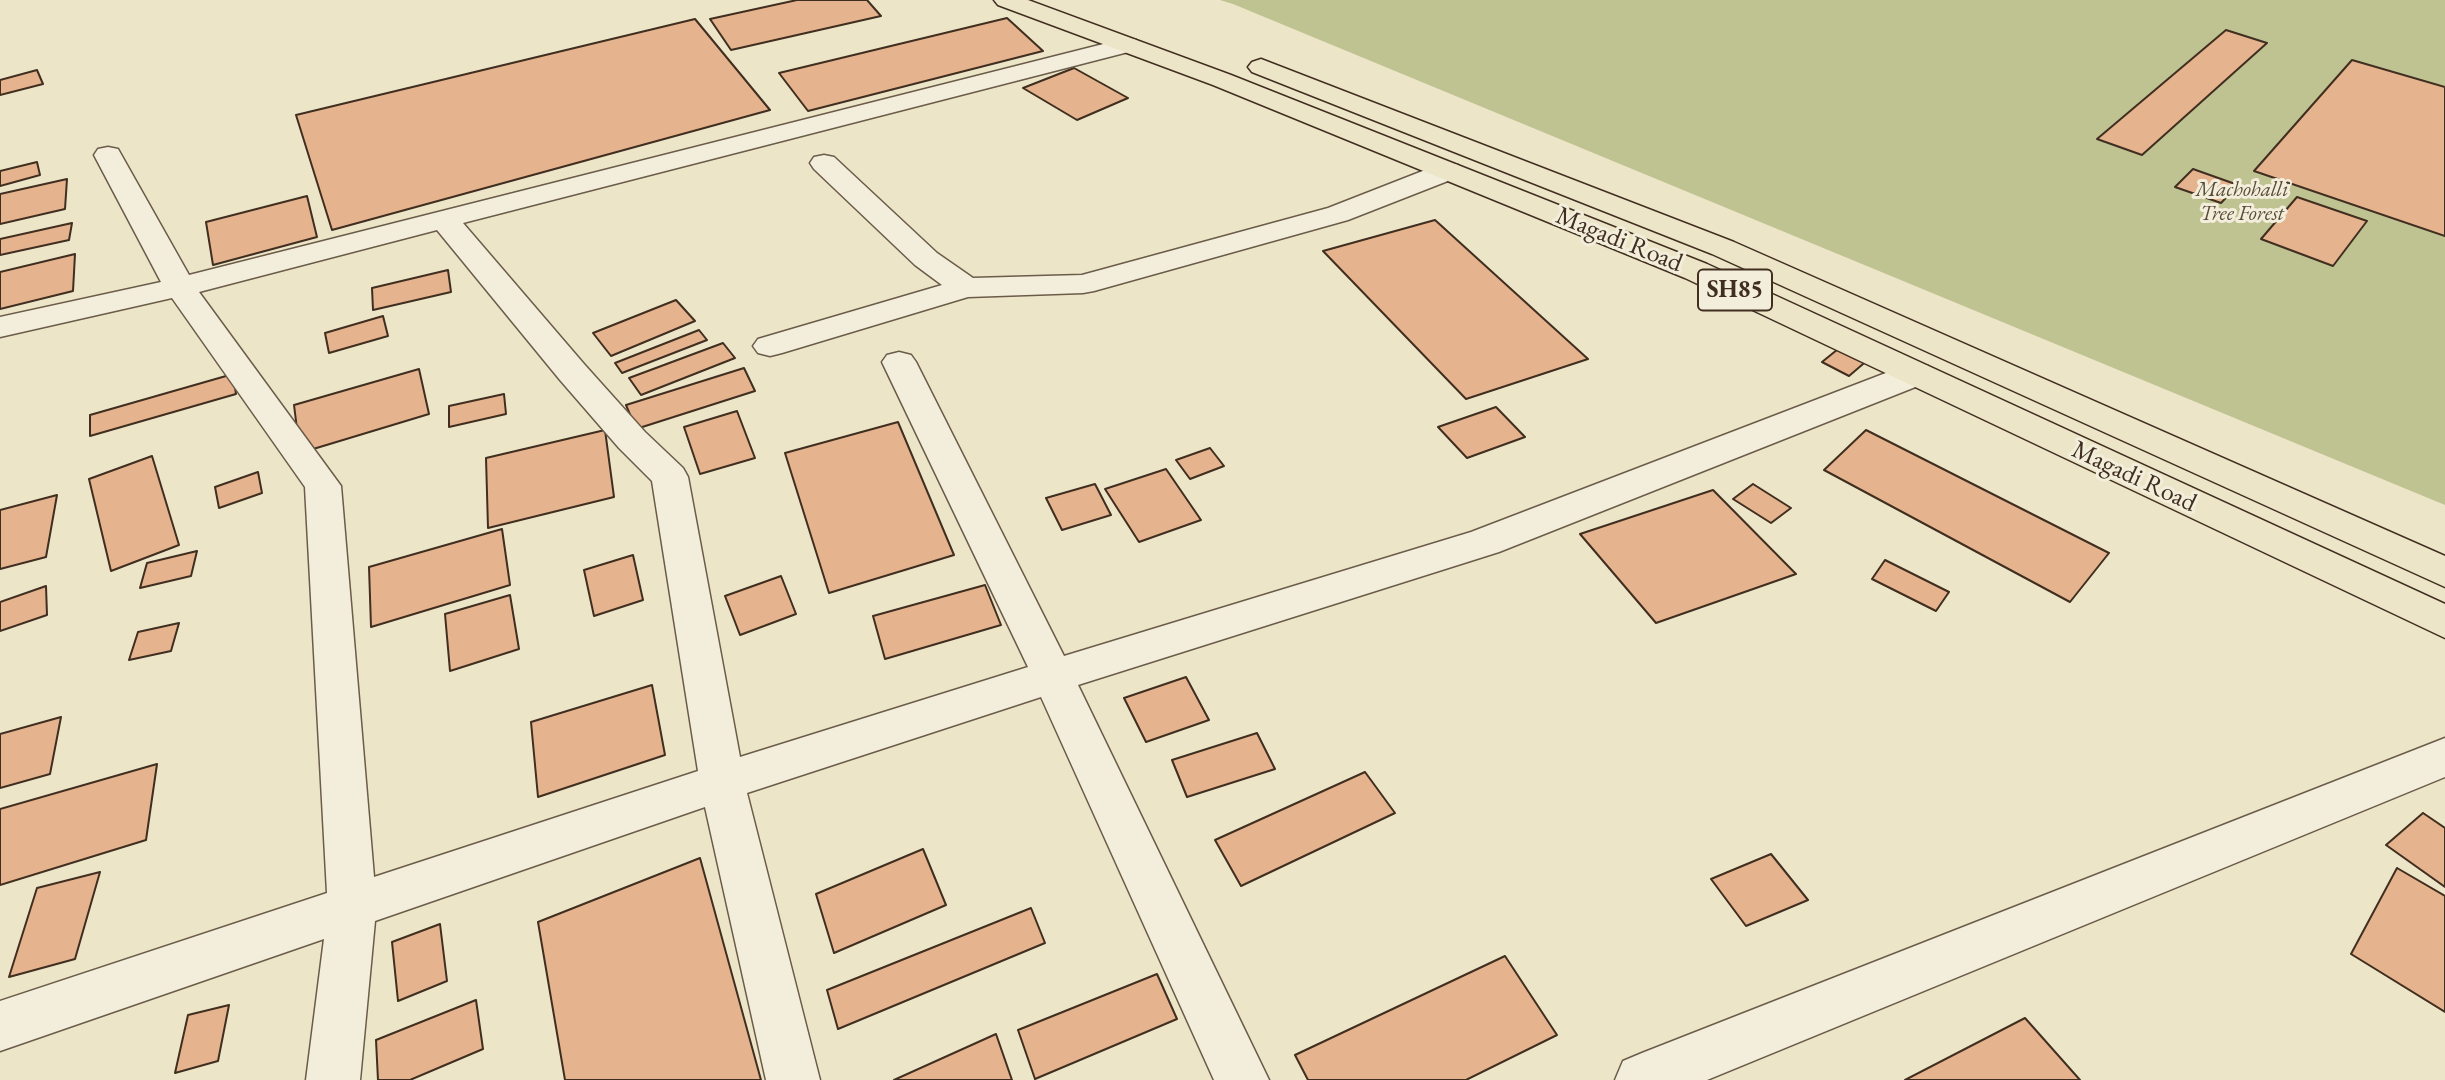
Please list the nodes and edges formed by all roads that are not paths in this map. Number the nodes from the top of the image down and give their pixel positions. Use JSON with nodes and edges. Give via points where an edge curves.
{"nodes":[{"id":1,"x":1006,"y":0,"type":"edge"},
{"id":2,"x":1074,"y":0,"type":"edge"},
{"id":3,"x":1128,"y":45,"type":"junction"},
{"id":4,"x":108,"y":155,"type":"dead end"},
{"id":5,"x":824,"y":163,"type":"dead end"},
{"id":6,"x":1448,"y":171,"type":"junction"},
{"id":7,"x":443,"y":218,"type":"junction"},
{"id":8,"x":180,"y":287,"type":"junction"},
{"id":9,"x":966,"y":288,"type":"junction"},
{"id":10,"x":0,"y":327,"type":"edge"},
{"id":11,"x":770,"y":346,"type":"dead end"},
{"id":12,"x":899,"y":362,"type":"dead end"},
{"id":13,"x":1916,"y":374,"type":"junction"},
{"id":14,"x":2445,"y":572,"type":"edge"},
{"id":15,"x":2445,"y":622,"type":"edge"},
{"id":16,"x":1053,"y":676,"type":"junction"},
{"id":17,"x":2445,"y":757,"type":"edge"},
{"id":18,"x":723,"y":782,"type":"junction"},
{"id":19,"x":352,"y":908,"type":"junction"},
{"id":20,"x":0,"y":1026,"type":"edge"},
{"id":21,"x":333,"y":1080,"type":"edge"},
{"id":22,"x":793,"y":1080,"type":"edge"},
{"id":23,"x":1242,"y":1080,"type":"edge"},
{"id":24,"x":1642,"y":1080,"type":"edge"}],
"edges":[{"from":1,"to":3,"type":"main road","name":"Magadi Road","number":"SH85"},
{"from":2,"to":14,"type":"main road","name":"Magadi Road","number":"SH85","via":[[1251,63],[1723,248]]},
{"from":3,"to":6,"type":"main road","name":"Magadi Road","number":"SH85"},
{"from":3,"to":7,"type":"street"},
{"from":4,"to":8,"type":"street"},
{"from":5,"to":9,"type":"street","via":[[926,259]]},
{"from":6,"to":9,"type":"street","via":[[1338,214],[1083,284]]},
{"from":6,"to":13,"type":"main road","name":"Magadi Road","number":"SH85","via":[[1696,271]]},
{"from":7,"to":8,"type":"street"},
{"from":7,"to":18,"type":"street","via":[[572,372],[670,477]]},
{"from":8,"to":10,"type":"street"},
{"from":8,"to":19,"type":"street","via":[[323,486]]},
{"from":9,"to":11,"type":"street"},
{"from":12,"to":16,"type":"street"},
{"from":13,"to":15,"type":"main road","name":"Magadi Road","number":"SH85"},
{"from":13,"to":16,"type":"street","via":[[1485,542]]},
{"from":16,"to":18,"type":"street"},
{"from":16,"to":23,"type":"street"},
{"from":17,"to":24,"type":"street"},
{"from":18,"to":19,"type":"street"},
{"from":18,"to":22,"type":"street"},
{"from":19,"to":20,"type":"street"},
{"from":19,"to":21,"type":"street"}]}
